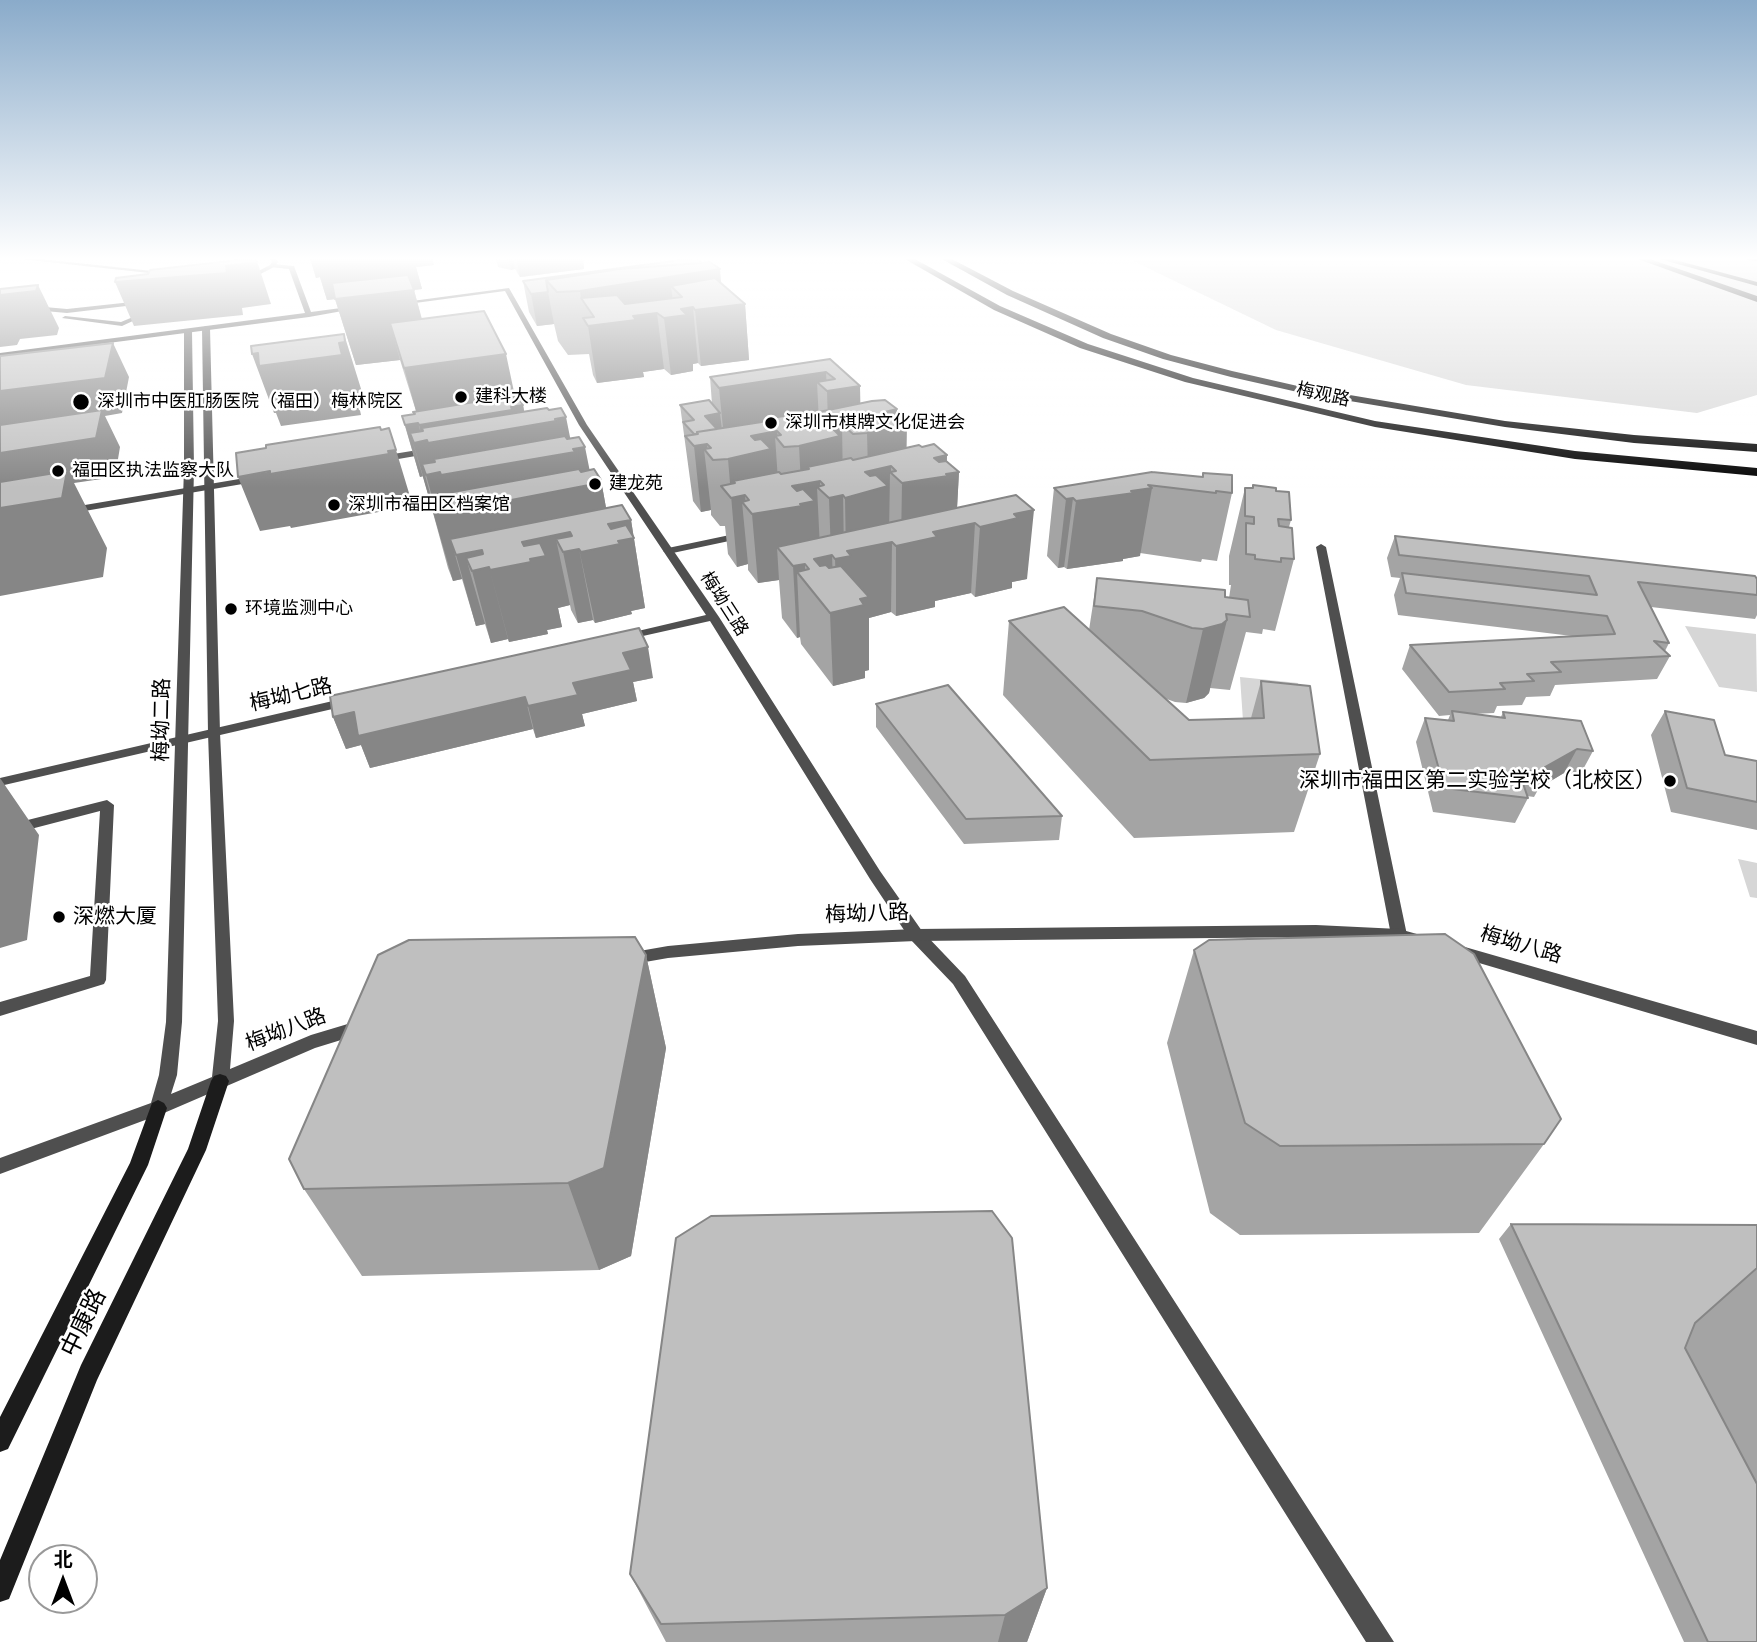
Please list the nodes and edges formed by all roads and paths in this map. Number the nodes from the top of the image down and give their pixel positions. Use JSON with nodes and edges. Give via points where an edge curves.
{"nodes":[{"id":1,"x":124,"y":335,"type":"edge"},
{"id":2,"x":159,"y":335,"type":"edge"},
{"id":3,"x":188,"y":335,"type":"edge"},
{"id":4,"x":206,"y":335,"type":"edge"},
{"id":5,"x":532,"y":335,"type":"edge"},
{"id":6,"x":1057,"y":335,"type":"edge"},
{"id":7,"x":1104,"y":335,"type":"edge"},
{"id":8,"x":125,"y":339,"type":"junction"},
{"id":9,"x":0,"y":355,"type":"edge"},
{"id":10,"x":583,"y":425,"type":"junction"},
{"id":11,"x":569,"y":427,"type":"dead end"},
{"id":12,"x":446,"y":448,"type":"edge"},
{"id":13,"x":1757,"y":448,"type":"edge"},
{"id":14,"x":364,"y":462,"type":"edge"},
{"id":15,"x":1757,"y":471,"type":"edge"},
{"id":16,"x":268,"y":478,"type":"edge"},
{"id":17,"x":210,"y":487,"type":"junction"},
{"id":18,"x":187,"y":491,"type":"junction"},
{"id":19,"x":50,"y":514,"type":"edge"},
{"id":20,"x":761,"y":532,"type":"edge"},
{"id":21,"x":1321,"y":547,"type":"dead end"},
{"id":22,"x":668,"y":551,"type":"junction"},
{"id":23,"x":713,"y":617,"type":"junction"},
{"id":24,"x":607,"y":641,"type":"edge"},
{"id":25,"x":366,"y":697,"type":"edge"},
{"id":26,"x":215,"y":733,"type":"junction"},
{"id":27,"x":181,"y":740,"type":"junction"},
{"id":28,"x":0,"y":782,"type":"edge"},
{"id":29,"x":0,"y":832,"type":"edge"},
{"id":30,"x":1399,"y":934,"type":"junction"},
{"id":31,"x":916,"y":936,"type":"junction"},
{"id":32,"x":615,"y":961,"type":"edge"},
{"id":33,"x":0,"y":1009,"type":"edge"},
{"id":34,"x":380,"y":1022,"type":"edge"},
{"id":35,"x":1757,"y":1038,"type":"edge"},
{"id":36,"x":220,"y":1081,"type":"junction"},
{"id":37,"x":158,"y":1108,"type":"junction"},
{"id":38,"x":0,"y":1166,"type":"edge"},
{"id":39,"x":0,"y":1441,"type":"edge"},
{"id":40,"x":0,"y":1590,"type":"edge"},
{"id":41,"x":1381,"y":1642,"type":"edge"}],
"edges":[{"from":1,"to":8,"type":"street"},
{"from":2,"to":8,"type":"street"},
{"from":3,"to":18,"type":"street","name":"梅坳二路"},
{"from":4,"to":17,"type":"street"},
{"from":5,"to":10,"type":"street","name":"梅坳三路"},
{"from":6,"to":15,"type":"highway","name":"梅观路","via":[[1189,380],[1375,424],[1575,455]]},
{"from":7,"to":13,"type":"highway","name":"梅观路","via":[[1167,357],[1302,390],[1506,424]]},
{"from":8,"to":9,"type":"street"},
{"from":10,"to":11,"type":"street"},
{"from":10,"to":22,"type":"street","name":"梅坳三路"},
{"from":12,"to":14,"type":"street"},
{"from":16,"to":17,"type":"street"},
{"from":17,"to":18,"type":"street"},
{"from":17,"to":26,"type":"street"},
{"from":18,"to":19,"type":"street"},
{"from":18,"to":27,"type":"street","name":"梅坳二路"},
{"from":20,"to":22,"type":"street"},
{"from":21,"to":30,"type":"street"},
{"from":22,"to":23,"type":"street","name":"梅坳三路"},
{"from":23,"to":24,"type":"street"},
{"from":23,"to":31,"type":"street","name":"梅坳三路"},
{"from":25,"to":26,"type":"street","name":"梅坳七路"},
{"from":26,"to":27,"type":"street","name":"梅坳七路"},
{"from":26,"to":36,"type":"street","via":[[226,1021]]},
{"from":27,"to":28,"type":"street","name":"梅坳七路"},
{"from":27,"to":37,"type":"street","name":"梅坳二路","via":[[174,1022],[168,1075]]},
{"from":29,"to":33,"type":"street","via":[[107,805],[98,979]]},
{"from":30,"to":31,"type":"street","name":"梅坳八路"},
{"from":30,"to":35,"type":"street","name":"梅坳八路"},
{"from":31,"to":32,"type":"street","name":"梅坳八路","via":[[798,940]]},
{"from":31,"to":41,"type":"street","name":"梅坳三路","via":[[959,980]]},
{"from":34,"to":36,"type":"street","name":"梅坳八路","via":[[311,1042]]},
{"from":36,"to":37,"type":"street","name":"梅坳八路"},
{"from":36,"to":40,"type":"main road","name":"中康路","via":[[197,1150],[89,1373]]},
{"from":37,"to":38,"type":"street","name":"梅坳八路"},
{"from":37,"to":39,"type":"main road","name":"中康路","via":[[139,1165]]}]}
